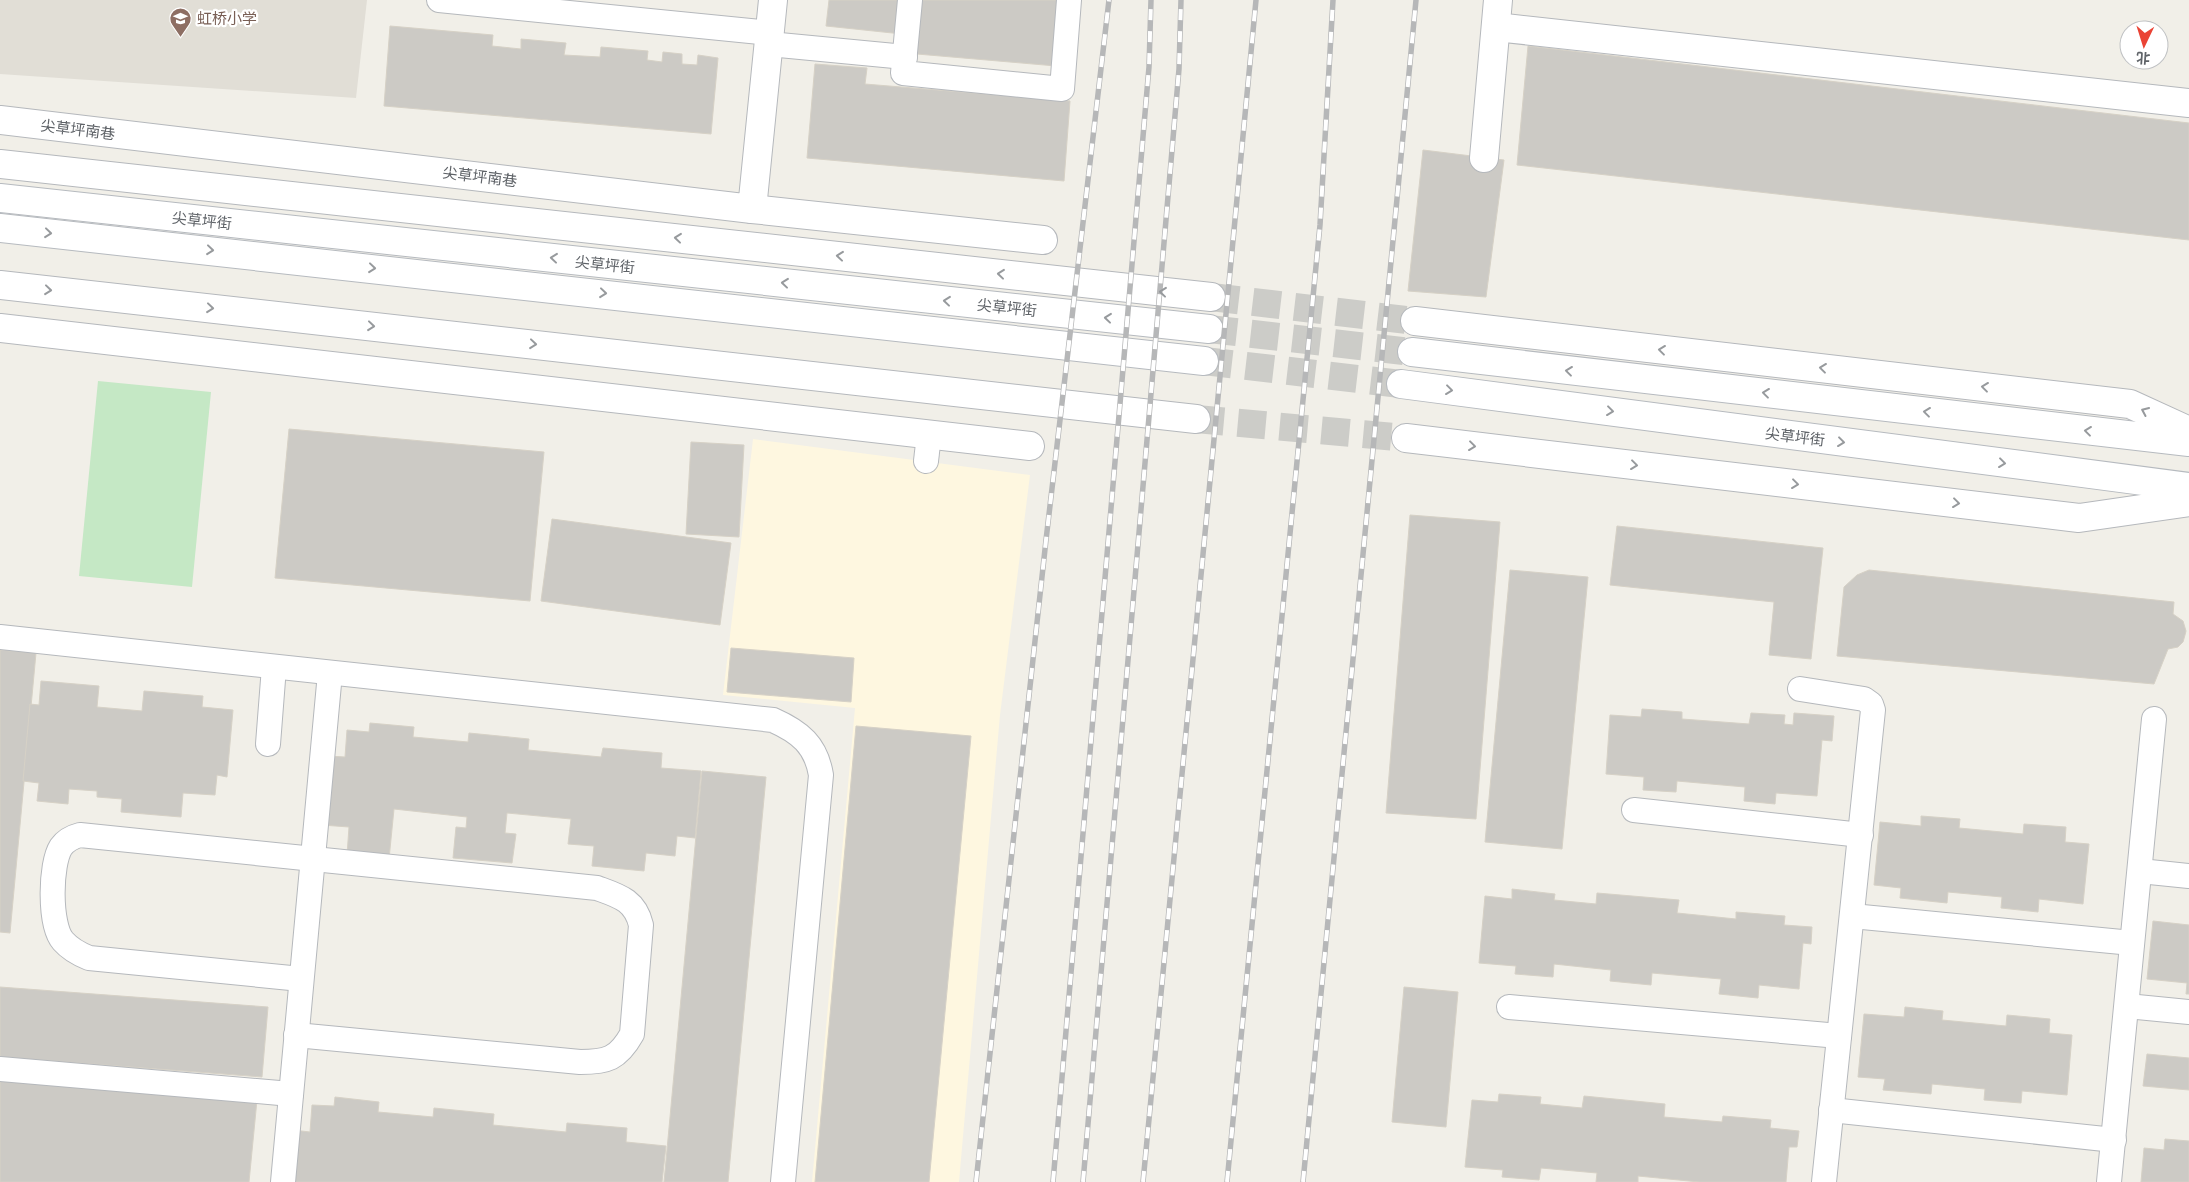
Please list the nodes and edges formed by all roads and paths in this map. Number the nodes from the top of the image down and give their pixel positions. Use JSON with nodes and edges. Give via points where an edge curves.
{"nodes":[{"id":1,"x":439,"y":0,"type":"edge"},
{"id":2,"x":773,"y":0,"type":"edge"},
{"id":3,"x":910,"y":0,"type":"edge"},
{"id":4,"x":1070,"y":0,"type":"edge"},
{"id":5,"x":1498,"y":0,"type":"edge"},
{"id":6,"x":1496,"y":27,"type":"junction"},
{"id":7,"x":769,"y":38,"type":"junction"},
{"id":8,"x":905,"y":57,"type":"junction"},
{"id":9,"x":2189,"y":103,"type":"edge"},
{"id":10,"x":0,"y":120,"type":"edge"},
{"id":11,"x":1484,"y":158,"type":"dead end"},
{"id":12,"x":0,"y":164,"type":"edge"},
{"id":13,"x":0,"y":198,"type":"edge"},
{"id":14,"x":752,"y":209,"type":"junction"},
{"id":15,"x":0,"y":228,"type":"edge"},
{"id":16,"x":1043,"y":240,"type":"dead end"},
{"id":17,"x":0,"y":285,"type":"edge"},
{"id":18,"x":1211,"y":297,"type":"tunnel mouth"},
{"id":19,"x":1415,"y":321,"type":"tunnel mouth"},
{"id":20,"x":0,"y":328,"type":"edge"},
{"id":21,"x":1209,"y":329,"type":"tunnel mouth"},
{"id":22,"x":1412,"y":352,"type":"tunnel mouth"},
{"id":23,"x":1204,"y":362,"type":"tunnel mouth"},
{"id":24,"x":1401,"y":384,"type":"tunnel mouth"},
{"id":25,"x":1196,"y":418,"type":"tunnel mouth"},
{"id":26,"x":2189,"y":431,"type":"edge"},
{"id":27,"x":929,"y":435,"type":"junction"},
{"id":28,"x":1406,"y":438,"type":"tunnel mouth"},
{"id":29,"x":2189,"y":442,"type":"edge"},
{"id":30,"x":1030,"y":446,"type":"dead end"},
{"id":31,"x":926,"y":461,"type":"dead end"},
{"id":32,"x":2189,"y":487,"type":"edge"},
{"id":33,"x":2189,"y":502,"type":"edge"},
{"id":34,"x":0,"y":637,"type":"edge"},
{"id":35,"x":274,"y":667,"type":"junction"},
{"id":36,"x":330,"y":673,"type":"junction"},
{"id":37,"x":1800,"y":689,"type":"dead end"},
{"id":38,"x":2154,"y":719,"type":"dead end"},
{"id":39,"x":268,"y":744,"type":"dead end"},
{"id":40,"x":1634,"y":810,"type":"dead end"},
{"id":41,"x":1861,"y":835,"type":"junction"},
{"id":42,"x":312,"y":860,"type":"junction"},
{"id":43,"x":2140,"y":871,"type":"junction"},
{"id":44,"x":2189,"y":876,"type":"edge"},
{"id":45,"x":1852,"y":916,"type":"junction"},
{"id":46,"x":2132,"y":943,"type":"junction"},
{"id":47,"x":302,"y":979,"type":"junction"},
{"id":48,"x":1509,"y":1006,"type":"dead end"},
{"id":49,"x":2127,"y":1006,"type":"junction"},
{"id":50,"x":2189,"y":1012,"type":"edge"},
{"id":51,"x":296,"y":1035,"type":"junction"},
{"id":52,"x":1840,"y":1036,"type":"junction"},
{"id":53,"x":0,"y":1069,"type":"edge"},
{"id":54,"x":291,"y":1094,"type":"junction"},
{"id":55,"x":1831,"y":1110,"type":"junction"},
{"id":56,"x":2114,"y":1140,"type":"junction"},
{"id":57,"x":283,"y":1182,"type":"edge"},
{"id":58,"x":783,"y":1182,"type":"edge"},
{"id":59,"x":1824,"y":1182,"type":"edge"},
{"id":60,"x":2109,"y":1182,"type":"edge"}],
"edges":[{"from":1,"to":7,"type":"lane"},
{"from":2,"to":7,"type":"street"},
{"from":3,"to":8,"type":"lane"},
{"from":4,"to":8,"type":"lane","via":[[1062,90],[903,73]]},
{"from":5,"to":6,"type":"street"},
{"from":6,"to":9,"type":"street"},
{"from":6,"to":11,"type":"street"},
{"from":7,"to":8,"type":"lane"},
{"from":7,"to":14,"type":"street"},
{"from":10,"to":14,"type":"street","name":"尖草坪南巷"},
{"from":18,"to":12,"type":"street","one_way":true},
{"from":21,"to":13,"type":"street","name":"尖草坪街","one_way":true},
{"from":14,"to":16,"type":"street","name":"尖草坪南巷"},
{"from":15,"to":23,"type":"street","name":"尖草坪街","one_way":true},
{"from":17,"to":25,"type":"street","one_way":true},
{"from":26,"to":19,"type":"street","one_way":true,"via":[[2130,404]]},
{"from":20,"to":27,"type":"street"},
{"from":29,"to":22,"type":"street","one_way":true},
{"from":24,"to":32,"type":"street","name":"尖草坪街","one_way":true},
{"from":27,"to":30,"type":"street"},
{"from":27,"to":31,"type":"lane"},
{"from":28,"to":33,"type":"street","one_way":true,"via":[[2079,518]]},
{"from":34,"to":35,"type":"lane"},
{"from":35,"to":36,"type":"lane"},
{"from":35,"to":39,"type":"lane"},
{"from":36,"to":42,"type":"lane"},
{"from":36,"to":58,"type":"lane","via":[[773,720],[803,736],[819,762],[821,775]]},
{"from":37,"to":41,"type":"lane","via":[[1864,698],[1873,710]]},
{"from":38,"to":43,"type":"lane"},
{"from":40,"to":41,"type":"lane"},
{"from":41,"to":45,"type":"lane"},
{"from":42,"to":47,"type":"lane"},
{"from":42,"to":47,"type":"lane","via":[[80,834],[69,838],[62,846],[55,870],[52,913],[55,928],[62,941],[88,958]]},
{"from":42,"to":51,"type":"lane","via":[[597,888],[629,902],[641,925],[632,1034],[614,1057],[599,1062]]},
{"from":43,"to":44,"type":"lane"},
{"from":43,"to":46,"type":"lane"},
{"from":45,"to":46,"type":"lane"},
{"from":45,"to":52,"type":"lane"},
{"from":46,"to":49,"type":"lane"},
{"from":47,"to":51,"type":"lane"},
{"from":48,"to":52,"type":"lane"},
{"from":49,"to":50,"type":"lane"},
{"from":49,"to":56,"type":"lane"},
{"from":51,"to":54,"type":"lane"},
{"from":52,"to":55,"type":"lane"},
{"from":53,"to":54,"type":"lane"},
{"from":54,"to":57,"type":"lane"},
{"from":55,"to":56,"type":"lane"},
{"from":55,"to":59,"type":"lane"},
{"from":56,"to":60,"type":"lane"}]}
